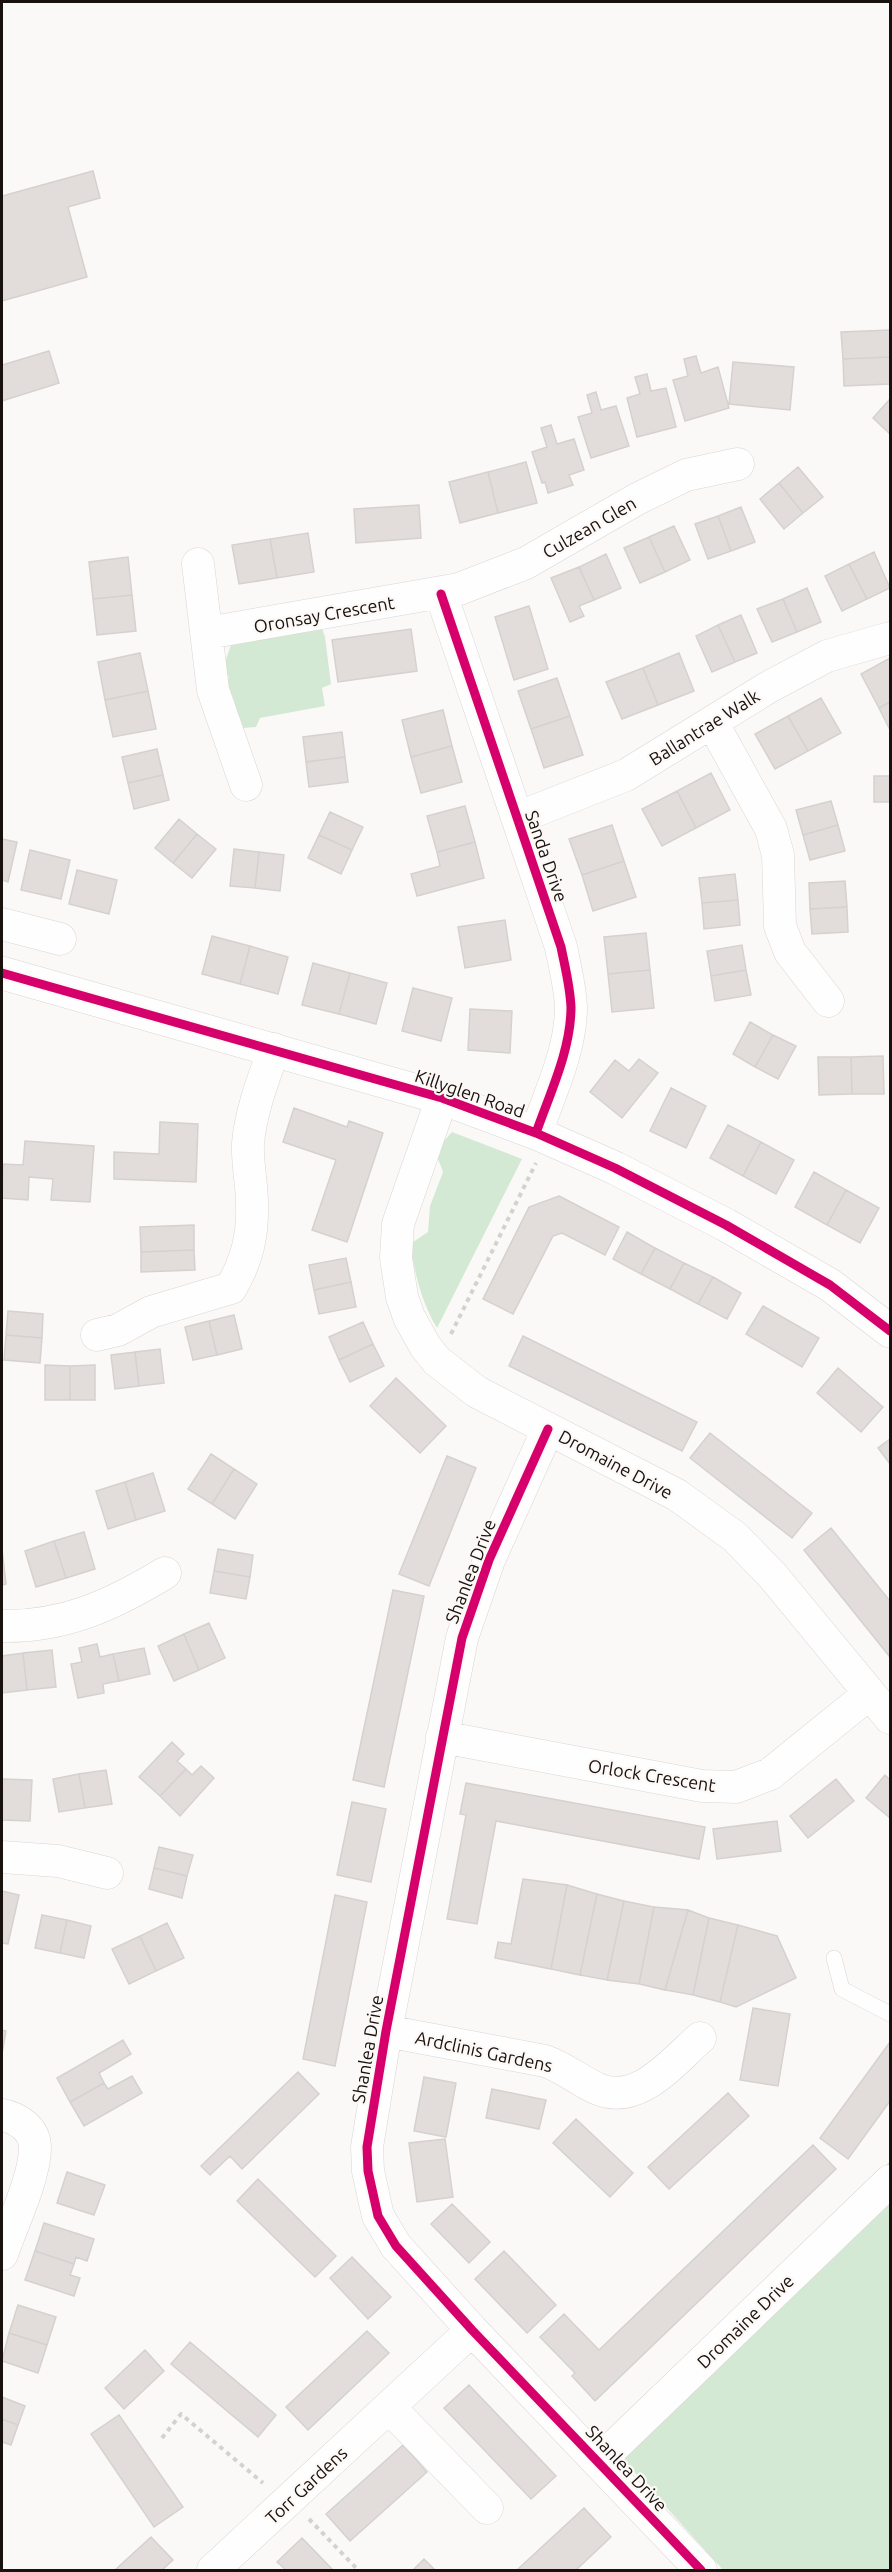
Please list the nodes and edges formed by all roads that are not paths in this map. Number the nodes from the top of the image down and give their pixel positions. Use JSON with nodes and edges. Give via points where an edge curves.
{"nodes":[{"id":1,"x":738,"y":464,"type":"dead end"},
{"id":2,"x":198,"y":564,"type":"dead end"},
{"id":3,"x":441,"y":594,"type":"junction"},
{"id":4,"x":207,"y":633,"type":"junction"},
{"id":5,"x":891,"y":638,"type":"edge"},
{"id":6,"x":712,"y":722,"type":"junction"},
{"id":7,"x":246,"y":785,"type":"dead end"},
{"id":8,"x":517,"y":818,"type":"junction"},
{"id":9,"x":2,"y":924,"type":"edge"},
{"id":10,"x":60,"y":939,"type":"dead end"},
{"id":11,"x":2,"y":973,"type":"edge"},
{"id":12,"x":828,"y":1001,"type":"dead end"},
{"id":13,"x":273,"y":1049,"type":"junction"},
{"id":14,"x":442,"y":1098,"type":"junction"},
{"id":15,"x":542,"y":1136,"type":"junction"},
{"id":16,"x":891,"y":1331,"type":"edge"},
{"id":17,"x":98,"y":1335,"type":"dead end"},
{"id":18,"x":548,"y":1429,"type":"junction"},
{"id":19,"x":165,"y":1573,"type":"dead end"},
{"id":20,"x":2,"y":1626,"type":"edge"},
{"id":21,"x":869,"y":1694,"type":"junction"},
{"id":22,"x":891,"y":1718,"type":"edge"},
{"id":23,"x":442,"y":1737,"type":"junction"},
{"id":24,"x":2,"y":1857,"type":"edge"},
{"id":25,"x":107,"y":1873,"type":"dead end"},
{"id":26,"x":834,"y":1958,"type":"dead end"},
{"id":27,"x":891,"y":2014,"type":"edge"},
{"id":28,"x":386,"y":2031,"type":"junction"},
{"id":29,"x":700,"y":2038,"type":"dead end"},
{"id":30,"x":2,"y":2115,"type":"edge"},
{"id":31,"x":891,"y":2181,"type":"edge"},
{"id":32,"x":2,"y":2254,"type":"edge"},
{"id":33,"x":472,"y":2330,"type":"junction"},
{"id":34,"x":390,"y":2408,"type":"junction"},
{"id":35,"x":599,"y":2461,"type":"junction"},
{"id":36,"x":487,"y":2508,"type":"dead end"},
{"id":37,"x":222,"y":2568,"type":"edge"},
{"id":38,"x":701,"y":2571,"type":"edge"}],
"edges":[{"from":1,"to":3,"type":"street","name":"Culzean Glen","via":[[686,475],[526,563]]},
{"from":2,"to":4,"type":"street"},
{"from":3,"to":4,"type":"street","name":"Oronsay Crescent"},
{"from":3,"to":8,"type":"street","name":"Sanda Drive"},
{"from":4,"to":7,"type":"street","via":[[213,690]]},
{"from":5,"to":6,"type":"street","name":"Ballantrae Walk","via":[[827,656]]},
{"from":6,"to":8,"type":"street","name":"Ballantrae Walk","via":[[626,775]]},
{"from":6,"to":12,"type":"street","via":[[771,829],[778,855],[780,926],[790,952]]},
{"from":8,"to":15,"type":"street","name":"Sanda Drive","via":[[561,947],[571,1008],[570,1026]]},
{"from":9,"to":10,"type":"street"},
{"from":11,"to":13,"type":"street","name":"Killyglen Road"},
{"from":13,"to":14,"type":"street","name":"Killyglen Road"},
{"from":13,"to":17,"type":"street","via":[[248,1144],[252,1202],[248,1253],[231,1288],[163,1308],[118,1330]]},
{"from":14,"to":15,"type":"street","name":"Killyglen Road"},
{"from":14,"to":18,"type":"street","name":"Dromaine Drive","via":[[398,1224],[396,1258],[402,1298],[425,1346],[437,1361],[477,1392]]},
{"from":15,"to":16,"type":"street","name":"Killyglen Road","via":[[726,1225],[830,1285]]},
{"from":18,"to":21,"type":"street","name":"Dromaine Drive","via":[[677,1495],[735,1537],[772,1575]]},
{"from":18,"to":23,"type":"street","name":"Shanlea Drive","via":[[474,1598]]},
{"from":19,"to":20,"type":"street","via":[[90,1613],[39,1624]]},
{"from":21,"to":22,"type":"street","name":"Dromaine Drive"},
{"from":21,"to":23,"type":"street","name":"Orlock Crescent","via":[[770,1774],[736,1787],[702,1785]]},
{"from":23,"to":28,"type":"street","name":"Shanlea Drive"},
{"from":24,"to":25,"type":"street","via":[[58,1861]]},
{"from":26,"to":27,"type":"lane","via":[[842,1989]]},
{"from":28,"to":29,"type":"street","name":"Ardclinis Gardens","via":[[545,2061],[564,2067],[611,2094],[645,2086]]},
{"from":28,"to":33,"type":"street","name":"Shanlea Drive","via":[[367,2147],[373,2199],[396,2246]]},
{"from":30,"to":32,"type":"street","via":[[28,2127],[35,2146],[32,2168]]},
{"from":31,"to":35,"type":"street","name":"Dromaine Drive"},
{"from":33,"to":34,"type":"street","name":"Torr Gardens"},
{"from":33,"to":35,"type":"street","name":"Shanlea Drive"},
{"from":34,"to":36,"type":"street"},
{"from":34,"to":37,"type":"street","name":"Torr Gardens"},
{"from":35,"to":38,"type":"street","name":"Shanlea Drive"}]}
